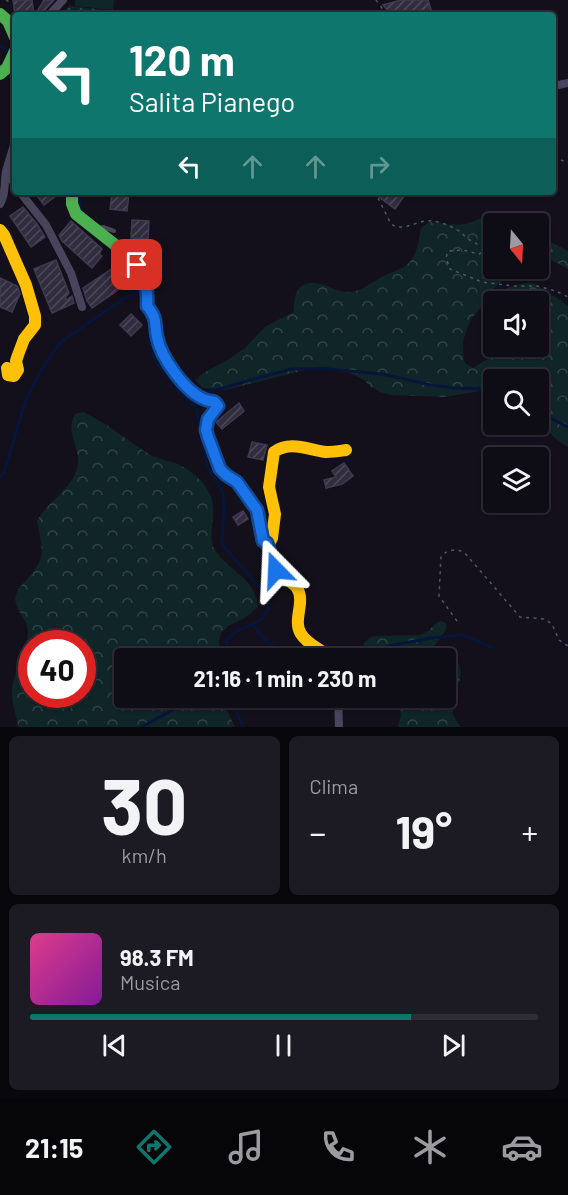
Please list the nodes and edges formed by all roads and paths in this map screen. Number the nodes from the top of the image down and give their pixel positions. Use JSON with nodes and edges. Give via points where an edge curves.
{"nodes":[{"id":1,"x":63,"y":0,"type":"edge"},
{"id":2,"x":52,"y":12,"type":"edge"},
{"id":3,"x":0,"y":14,"type":"edge"},
{"id":4,"x":12,"y":28,"type":"edge"},
{"id":5,"x":12,"y":152,"type":"edge"},
{"id":6,"x":6,"y":171,"type":"junction"},
{"id":7,"x":12,"y":180,"type":"edge"},
{"id":8,"x":23,"y":195,"type":"edge"},
{"id":9,"x":72,"y":195,"type":"edge"},
{"id":10,"x":378,"y":195,"type":"edge"},
{"id":11,"x":0,"y":204,"type":"edge"},
{"id":12,"x":0,"y":230,"type":"edge"},
{"id":13,"x":96,"y":230,"type":"junction"},
{"id":14,"x":114,"y":231,"type":"dead end"},
{"id":15,"x":568,"y":297,"type":"edge"},
{"id":16,"x":82,"y":307,"type":"dead end"},
{"id":17,"x":7,"y":368,"type":"dead end"},
{"id":18,"x":346,"y":450,"type":"dead end"},
{"id":19,"x":267,"y":543,"type":"junction"},
{"id":20,"x":458,"y":621,"type":"dead end"},
{"id":21,"x":568,"y":646,"type":"edge"},
{"id":22,"x":318,"y":648,"type":"edge"},
{"id":23,"x":338,"y":708,"type":"edge"},
{"id":24,"x":339,"y":727,"type":"edge"}],
"edges":[{"from":1,"to":2,"type":"street"},
{"from":3,"to":4,"type":"street"},
{"from":5,"to":6,"type":"street"},
{"from":6,"to":7,"type":"street"},
{"from":6,"to":11,"type":"street"},
{"from":8,"to":16,"type":"street","via":[[46,225],[71,273]]},
{"from":9,"to":13,"type":"street","via":[[74,210]]},
{"from":10,"to":15,"type":"path","via":[[394,227],[430,220],[458,230],[482,247],[479,254],[448,251],[450,269],[482,282],[537,286]]},
{"from":12,"to":17,"type":"street","via":[[26,285],[35,316],[35,324],[18,355],[16,374],[8,375]]},
{"from":13,"to":14,"type":"lane","via":[[103,227]]},
{"from":13,"to":19,"type":"street","via":[[142,273],[163,355],[191,391],[218,406],[208,419],[206,430],[220,469],[237,482],[257,510],[263,541]]},
{"from":18,"to":19,"type":"street","via":[[328,452],[284,445],[276,448],[268,487],[276,514],[272,538]]},
{"from":19,"to":22,"type":"street","via":[[276,570],[299,592],[300,633]]},
{"from":20,"to":21,"type":"path","via":[[439,596],[441,556],[456,549],[464,552],[520,617],[545,619]]},
{"from":23,"to":24,"type":"street"}]}
